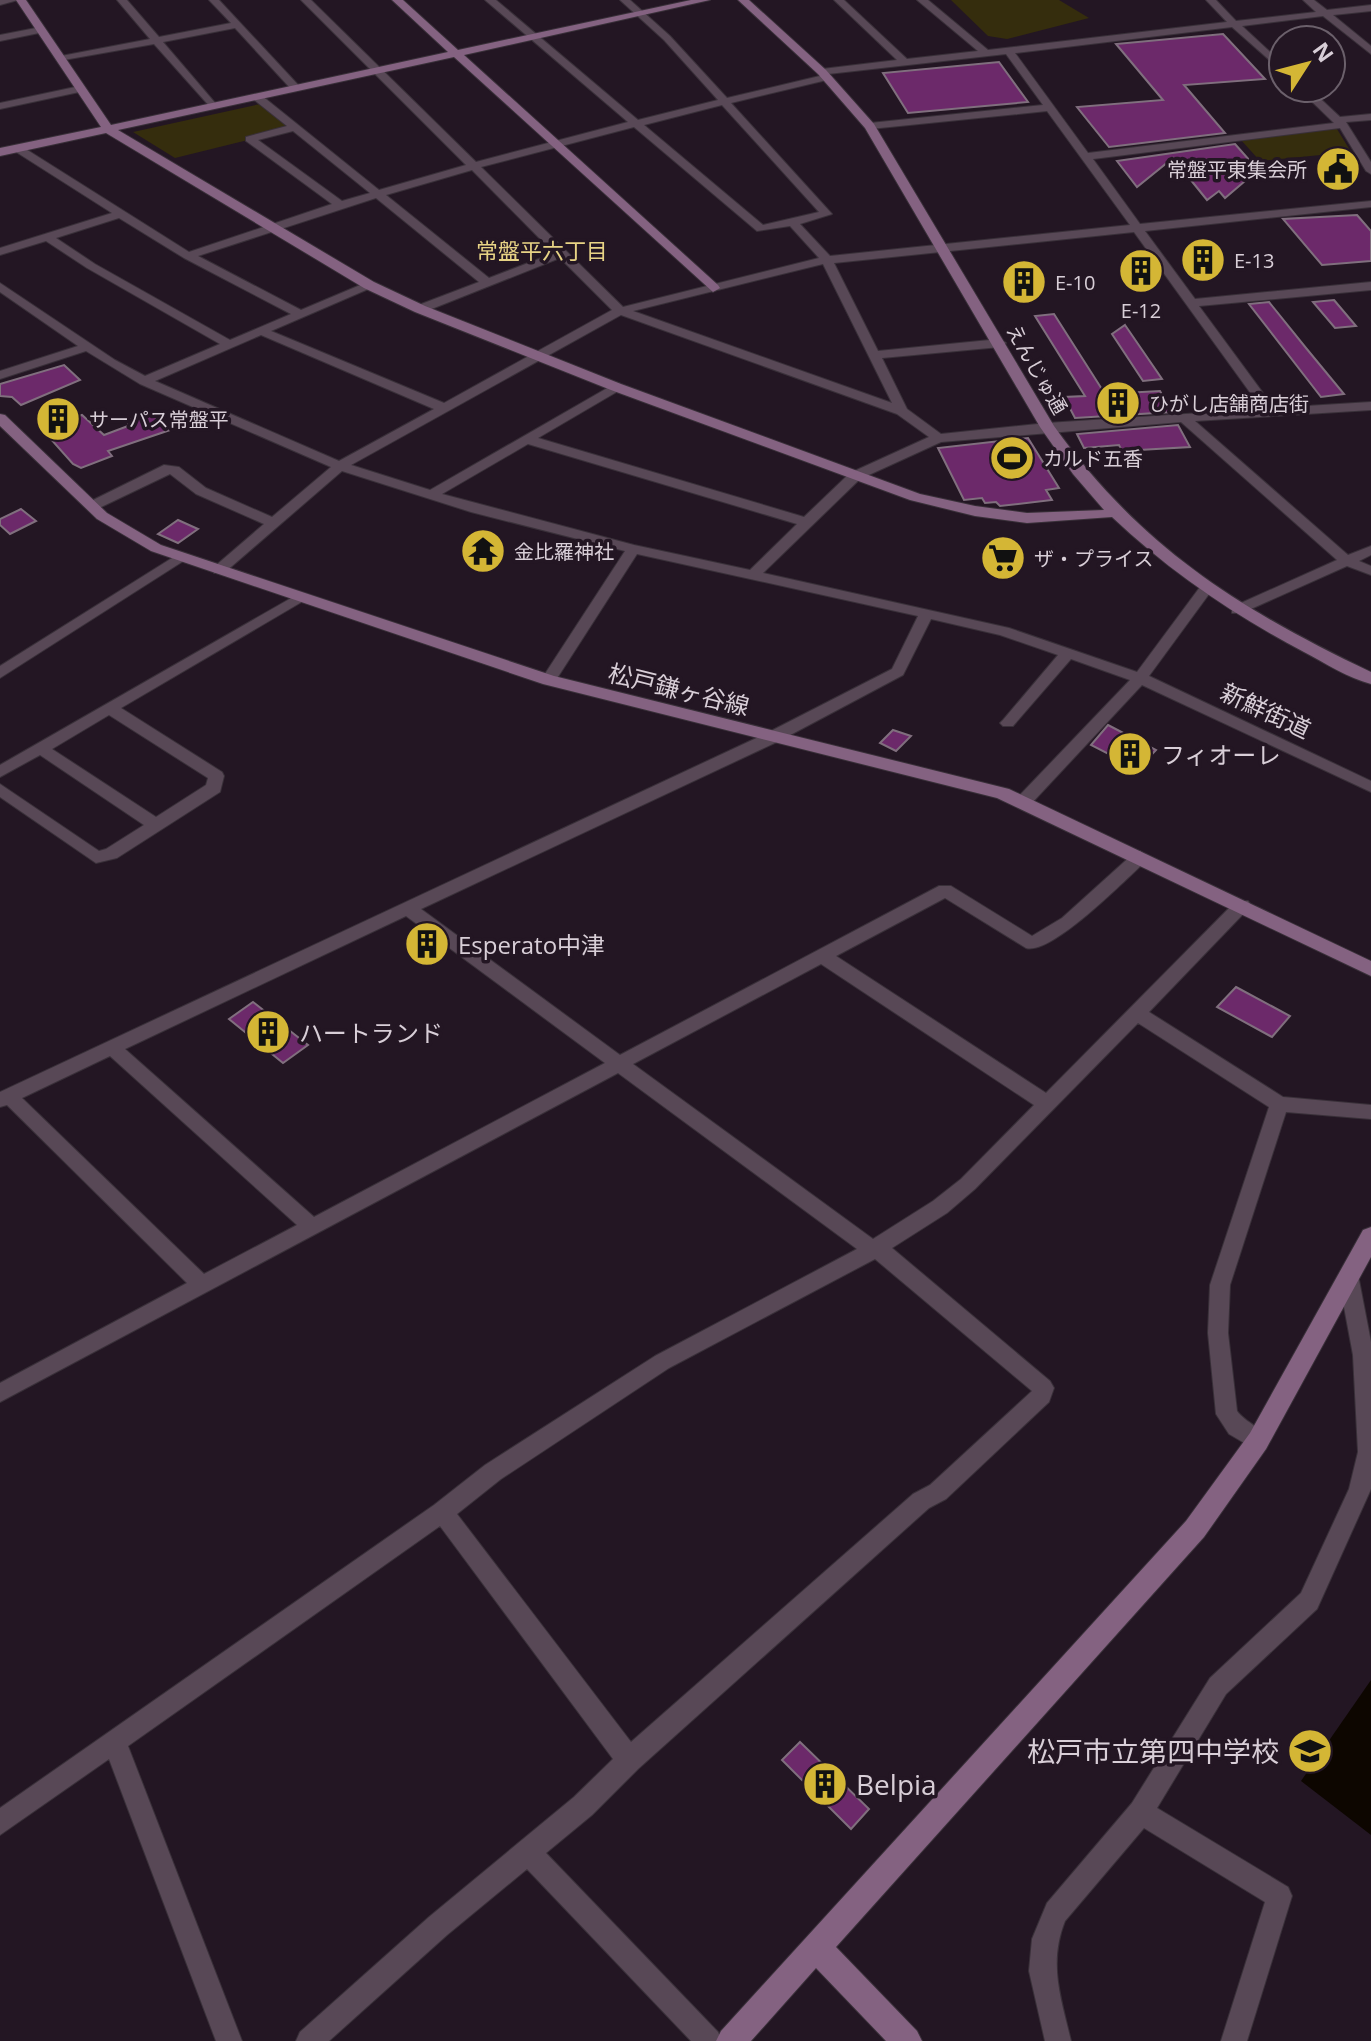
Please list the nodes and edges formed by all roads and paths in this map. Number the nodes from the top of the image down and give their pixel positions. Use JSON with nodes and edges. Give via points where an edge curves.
{"nodes":[{"id":1,"x":13,"y":0,"type":"edge"},
{"id":2,"x":21,"y":0,"type":"edge"},
{"id":3,"x":122,"y":0,"type":"edge"},
{"id":4,"x":214,"y":0,"type":"edge"},
{"id":5,"x":306,"y":0,"type":"edge"},
{"id":6,"x":397,"y":0,"type":"edge"},
{"id":7,"x":490,"y":0,"type":"edge"},
{"id":8,"x":625,"y":0,"type":"edge"},
{"id":9,"x":705,"y":0,"type":"edge"},
{"id":10,"x":743,"y":0,"type":"edge"},
{"id":11,"x":839,"y":0,"type":"edge"},
{"id":12,"x":922,"y":0,"type":"edge"},
{"id":13,"x":1211,"y":0,"type":"edge"},
{"id":14,"x":1308,"y":0,"type":"edge"},
{"id":15,"x":0,"y":2,"type":"edge"},
{"id":16,"x":1371,"y":8,"type":"edge"},
{"id":17,"x":643,"y":13,"type":"junction"},
{"id":18,"x":1324,"y":13,"type":"junction"},
{"id":19,"x":1234,"y":24,"type":"junction"},
{"id":20,"x":237,"y":25,"type":"junction"},
{"id":21,"x":41,"y":30,"type":"junction"},
{"id":22,"x":533,"y":37,"type":"junction"},
{"id":23,"x":0,"y":38,"type":"edge"},
{"id":24,"x":156,"y":41,"type":"junction"},
{"id":25,"x":1009,"y":51,"type":"junction"},
{"id":26,"x":1371,"y":51,"type":"edge"},
{"id":27,"x":456,"y":53,"type":"junction"},
{"id":28,"x":986,"y":53,"type":"junction"},
{"id":29,"x":1267,"y":54,"type":"edge"},
{"id":30,"x":61,"y":59,"type":"junction"},
{"id":31,"x":904,"y":62,"type":"junction"},
{"id":32,"x":377,"y":71,"type":"junction"},
{"id":33,"x":824,"y":75,"type":"junction"},
{"id":34,"x":296,"y":88,"type":"junction"},
{"id":35,"x":80,"y":89,"type":"junction"},
{"id":36,"x":257,"y":97,"type":"junction"},
{"id":37,"x":726,"y":101,"type":"junction"},
{"id":38,"x":1320,"y":104,"type":"edge"},
{"id":39,"x":0,"y":106,"type":"edge"},
{"id":40,"x":212,"y":106,"type":"junction"},
{"id":41,"x":1048,"y":108,"type":"junction"},
{"id":42,"x":1371,"y":117,"type":"edge"},
{"id":43,"x":1340,"y":122,"type":"junction"},
{"id":44,"x":635,"y":123,"type":"junction"},
{"id":45,"x":870,"y":126,"type":"junction"},
{"id":46,"x":295,"y":127,"type":"junction"},
{"id":47,"x":108,"y":129,"type":"junction"},
{"id":48,"x":555,"y":142,"type":"junction"},
{"id":49,"x":17,"y":148,"type":"junction"},
{"id":50,"x":0,"y":152,"type":"edge"},
{"id":51,"x":1085,"y":157,"type":"junction"},
{"id":52,"x":472,"y":166,"type":"junction"},
{"id":53,"x":1371,"y":171,"type":"edge"},
{"id":54,"x":377,"y":193,"type":"junction"},
{"id":55,"x":1371,"y":204,"type":"edge"},
{"id":56,"x":340,"y":205,"type":"junction"},
{"id":57,"x":119,"y":214,"type":"junction"},
{"id":58,"x":793,"y":222,"type":"junction"},
{"id":59,"x":270,"y":227,"type":"junction"},
{"id":60,"x":1135,"y":228,"type":"junction"},
{"id":61,"x":47,"y":237,"type":"junction"},
{"id":62,"x":944,"y":248,"type":"junction"},
{"id":63,"x":0,"y":252,"type":"edge"},
{"id":64,"x":561,"y":254,"type":"junction"},
{"id":65,"x":188,"y":256,"type":"junction"},
{"id":66,"x":827,"y":260,"type":"junction"},
{"id":67,"x":487,"y":282,"type":"junction"},
{"id":68,"x":369,"y":285,"type":"junction"},
{"id":69,"x":1371,"y":286,"type":"edge"},
{"id":70,"x":0,"y":287,"type":"edge"},
{"id":71,"x":713,"y":288,"type":"junction"},
{"id":72,"x":1191,"y":303,"type":"junction"},
{"id":73,"x":420,"y":309,"type":"junction"},
{"id":74,"x":620,"y":311,"type":"junction"},
{"id":75,"x":300,"y":314,"type":"junction"},
{"id":76,"x":261,"y":331,"type":"junction"},
{"id":77,"x":1000,"y":343,"type":"junction"},
{"id":78,"x":230,"y":345,"type":"junction"},
{"id":79,"x":86,"y":347,"type":"junction"},
{"id":80,"x":874,"y":355,"type":"junction"},
{"id":81,"x":537,"y":356,"type":"junction"},
{"id":82,"x":0,"y":375,"type":"edge"},
{"id":83,"x":144,"y":381,"type":"junction"},
{"id":84,"x":616,"y":387,"type":"junction"},
{"id":85,"x":1371,"y":406,"type":"edge"},
{"id":86,"x":444,"y":408,"type":"junction"},
{"id":87,"x":902,"y":411,"type":"junction"},
{"id":88,"x":1271,"y":413,"type":"junction"},
{"id":89,"x":0,"y":418,"type":"edge"},
{"id":90,"x":1184,"y":418,"type":"junction"},
{"id":91,"x":1047,"y":427,"type":"junction"},
{"id":92,"x":938,"y":438,"type":"junction"},
{"id":93,"x":526,"y":439,"type":"junction"},
{"id":94,"x":340,"y":466,"type":"junction"},
{"id":95,"x":855,"y":476,"type":"junction"},
{"id":96,"x":431,"y":495,"type":"junction"},
{"id":97,"x":92,"y":506,"type":"junction"},
{"id":98,"x":1114,"y":512,"type":"junction"},
{"id":99,"x":805,"y":522,"type":"junction"},
{"id":100,"x":274,"y":523,"type":"junction"},
{"id":101,"x":633,"y":549,"type":"junction"},
{"id":102,"x":1371,"y":550,"type":"edge"},
{"id":103,"x":180,"y":557,"type":"junction"},
{"id":104,"x":1347,"y":561,"type":"junction"},
{"id":105,"x":219,"y":570,"type":"junction"},
{"id":106,"x":1371,"y":571,"type":"edge"},
{"id":107,"x":754,"y":574,"type":"junction"},
{"id":108,"x":1205,"y":590,"type":"junction"},
{"id":109,"x":300,"y":597,"type":"junction"},
{"id":110,"x":1237,"y":610,"type":"junction"},
{"id":111,"x":927,"y":612,"type":"junction"},
{"id":112,"x":1069,"y":652,"type":"junction"},
{"id":113,"x":0,"y":673,"type":"edge"},
{"id":114,"x":1140,"y":678,"type":"junction"},
{"id":115,"x":1371,"y":679,"type":"edge"},
{"id":116,"x":549,"y":680,"type":"junction"},
{"id":117,"x":108,"y":707,"type":"junction"},
{"id":118,"x":1008,"y":723,"type":"dead end"},
{"id":119,"x":773,"y":737,"type":"junction"},
{"id":120,"x":40,"y":748,"type":"junction"},
{"id":121,"x":0,"y":772,"type":"edge"},
{"id":122,"x":1371,"y":787,"type":"edge"},
{"id":123,"x":0,"y":789,"type":"edge"},
{"id":124,"x":1024,"y":801,"type":"junction"},
{"id":125,"x":156,"y":825,"type":"junction"},
{"id":126,"x":1140,"y":857,"type":"junction"},
{"id":127,"x":1242,"y":905,"type":"junction"},
{"id":128,"x":407,"y":908,"type":"junction"},
{"id":129,"x":821,"y":955,"type":"junction"},
{"id":130,"x":1371,"y":969,"type":"edge"},
{"id":131,"x":1137,"y":1013,"type":"junction"},
{"id":132,"x":111,"y":1047,"type":"junction"},
{"id":133,"x":619,"y":1062,"type":"junction"},
{"id":134,"x":4,"y":1098,"type":"edge"},
{"id":135,"x":1046,"y":1103,"type":"junction"},
{"id":136,"x":1279,"y":1104,"type":"junction"},
{"id":137,"x":1371,"y":1112,"type":"edge"},
{"id":138,"x":310,"y":1225,"type":"junction"},
{"id":139,"x":1371,"y":1236,"type":"edge"},
{"id":140,"x":873,"y":1250,"type":"junction"},
{"id":141,"x":1349,"y":1280,"type":"junction"},
{"id":142,"x":200,"y":1283,"type":"junction"},
{"id":143,"x":0,"y":1393,"type":"edge"},
{"id":144,"x":1258,"y":1441,"type":"junction"},
{"id":145,"x":442,"y":1512,"type":"junction"},
{"id":146,"x":114,"y":1741,"type":"junction"},
{"id":147,"x":629,"y":1760,"type":"junction"},
{"id":148,"x":1141,"y":1812,"type":"junction"},
{"id":149,"x":0,"y":1823,"type":"edge"},
{"id":150,"x":529,"y":1853,"type":"junction"},
{"id":151,"x":816,"y":1947,"type":"junction"},
{"id":152,"x":229,"y":2041,"type":"edge"},
{"id":153,"x":309,"y":2041,"type":"edge"},
{"id":154,"x":709,"y":2041,"type":"edge"},
{"id":155,"x":731,"y":2041,"type":"edge"},
{"id":156,"x":907,"y":2041,"type":"edge"},
{"id":157,"x":1058,"y":2041,"type":"edge"},
{"id":158,"x":1234,"y":2041,"type":"edge"}],
"edges":[{"from":1,"to":15,"type":"street"},
{"from":2,"to":21,"type":"street"},
{"from":3,"to":24,"type":"street"},
{"from":4,"to":20,"type":"street"},
{"from":5,"to":32,"type":"street"},
{"from":6,"to":27,"type":"street"},
{"from":7,"to":22,"type":"street"},
{"from":8,"to":17,"type":"street"},
{"from":9,"to":17,"type":"street"},
{"from":10,"to":33,"type":"street","name":"えんじゅ通"},
{"from":11,"to":31,"type":"street"},
{"from":12,"to":28,"type":"street"},
{"from":13,"to":19,"type":"street"},
{"from":14,"to":18,"type":"street"},
{"from":16,"to":18,"type":"street"},
{"from":17,"to":22,"type":"street"},
{"from":17,"to":37,"type":"street"},
{"from":18,"to":19,"type":"street"},
{"from":18,"to":26,"type":"street"},
{"from":19,"to":25,"type":"street"},
{"from":19,"to":29,"type":"street"},
{"from":20,"to":24,"type":"street"},
{"from":20,"to":34,"type":"street"},
{"from":21,"to":23,"type":"street"},
{"from":21,"to":30,"type":"street"},
{"from":22,"to":27,"type":"street"},
{"from":22,"to":44,"type":"street"},
{"from":24,"to":30,"type":"street"},
{"from":24,"to":40,"type":"street"},
{"from":25,"to":28,"type":"street"},
{"from":25,"to":41,"type":"street"},
{"from":27,"to":32,"type":"street"},
{"from":27,"to":48,"type":"street"},
{"from":28,"to":31,"type":"street"},
{"from":30,"to":35,"type":"street"},
{"from":31,"to":33,"type":"street"},
{"from":32,"to":34,"type":"street"},
{"from":32,"to":52,"type":"street"},
{"from":33,"to":37,"type":"street"},
{"from":33,"to":45,"type":"street","name":"えんじゅ通"},
{"from":34,"to":36,"type":"street"},
{"from":35,"to":39,"type":"street"},
{"from":35,"to":47,"type":"street"},
{"from":36,"to":40,"type":"street"},
{"from":36,"to":46,"type":"street"},
{"from":37,"to":44,"type":"street"},
{"from":37,"to":58,"type":"street","via":[[826,214]]},
{"from":38,"to":43,"type":"street"},
{"from":40,"to":47,"type":"street"},
{"from":41,"to":45,"type":"street"},
{"from":41,"to":51,"type":"street"},
{"from":42,"to":43,"type":"street"},
{"from":43,"to":51,"type":"street"},
{"from":43,"to":53,"type":"street"},
{"from":44,"to":48,"type":"street"},
{"from":44,"to":58,"type":"street","via":[[761,229]]},
{"from":45,"to":62,"type":"street","name":"えんじゅ通"},
{"from":46,"to":54,"type":"street"},
{"from":46,"to":56,"type":"street","via":[[250,139]]},
{"from":47,"to":49,"type":"street"},
{"from":47,"to":59,"type":"street"},
{"from":48,"to":52,"type":"street"},
{"from":48,"to":71,"type":"street"},
{"from":49,"to":50,"type":"street"},
{"from":49,"to":57,"type":"street"},
{"from":51,"to":60,"type":"street"},
{"from":52,"to":54,"type":"street"},
{"from":52,"to":64,"type":"street"},
{"from":54,"to":56,"type":"street"},
{"from":54,"to":67,"type":"street"},
{"from":55,"to":60,"type":"street"},
{"from":56,"to":59,"type":"street"},
{"from":57,"to":61,"type":"street"},
{"from":57,"to":65,"type":"street"},
{"from":58,"to":66,"type":"street"},
{"from":59,"to":65,"type":"street"},
{"from":59,"to":68,"type":"street"},
{"from":60,"to":62,"type":"street"},
{"from":60,"to":72,"type":"street"},
{"from":61,"to":63,"type":"street"},
{"from":61,"to":78,"type":"street"},
{"from":62,"to":66,"type":"street"},
{"from":62,"to":77,"type":"street","name":"えんじゅ通"},
{"from":64,"to":67,"type":"street"},
{"from":64,"to":74,"type":"street"},
{"from":65,"to":75,"type":"street"},
{"from":66,"to":71,"type":"street"},
{"from":66,"to":80,"type":"street"},
{"from":67,"to":73,"type":"street"},
{"from":68,"to":73,"type":"street"},
{"from":68,"to":75,"type":"street"},
{"from":69,"to":72,"type":"street"},
{"from":70,"to":79,"type":"street","name":"新鮮街道"},
{"from":71,"to":74,"type":"street"},
{"from":72,"to":88,"type":"street"},
{"from":73,"to":81,"type":"street"},
{"from":74,"to":81,"type":"street"},
{"from":74,"to":87,"type":"street"},
{"from":75,"to":76,"type":"street"},
{"from":76,"to":78,"type":"street"},
{"from":76,"to":86,"type":"street"},
{"from":77,"to":80,"type":"street"},
{"from":77,"to":91,"type":"street","name":"えんじゅ通"},
{"from":78,"to":83,"type":"street"},
{"from":79,"to":82,"type":"street"},
{"from":79,"to":83,"type":"street","name":"新鮮街道"},
{"from":80,"to":87,"type":"street"},
{"from":81,"to":84,"type":"street"},
{"from":81,"to":86,"type":"street"},
{"from":83,"to":94,"type":"street","name":"新鮮街道"},
{"from":84,"to":93,"type":"street"},
{"from":84,"to":95,"type":"street"},
{"from":85,"to":88,"type":"street"},
{"from":86,"to":94,"type":"street"},
{"from":87,"to":92,"type":"street"},
{"from":88,"to":90,"type":"street"},
{"from":89,"to":97,"type":"street","name":"松戸鎌ヶ谷線"},
{"from":90,"to":91,"type":"street"},
{"from":90,"to":104,"type":"street"},
{"from":91,"to":92,"type":"street"},
{"from":91,"to":98,"type":"street","name":"えんじゅ通"},
{"from":92,"to":95,"type":"street"},
{"from":93,"to":96,"type":"street"},
{"from":93,"to":99,"type":"street"},
{"from":94,"to":96,"type":"street","name":"新鮮街道"},
{"from":94,"to":100,"type":"street"},
{"from":95,"to":98,"type":"street","via":[[975,511],[1027,518]]},
{"from":95,"to":99,"type":"street"},
{"from":96,"to":101,"type":"street","name":"新鮮街道"},
{"from":97,"to":100,"type":"street","via":[[164,469]]},
{"from":97,"to":103,"type":"street","name":"松戸鎌ヶ谷線","via":[[128,535]]},
{"from":98,"to":108,"type":"street","name":"えんじゅ通"},
{"from":99,"to":107,"type":"street"},
{"from":100,"to":105,"type":"street"},
{"from":101,"to":107,"type":"street","name":"新鮮街道"},
{"from":101,"to":116,"type":"street"},
{"from":102,"to":104,"type":"street"},
{"from":103,"to":105,"type":"street","name":"松戸鎌ヶ谷線"},
{"from":103,"to":113,"type":"street"},
{"from":104,"to":106,"type":"street"},
{"from":104,"to":110,"type":"street"},
{"from":105,"to":109,"type":"street","name":"松戸鎌ヶ谷線"},
{"from":107,"to":111,"type":"street","name":"新鮮街道"},
{"from":108,"to":110,"type":"street","name":"えんじゅ通"},
{"from":108,"to":114,"type":"street"},
{"from":109,"to":116,"type":"street","name":"松戸鎌ヶ谷線"},
{"from":109,"to":117,"type":"street"},
{"from":110,"to":115,"type":"street","name":"えんじゅ通"},
{"from":111,"to":112,"type":"street","name":"新鮮街道"},
{"from":111,"to":119,"type":"street","via":[[898,672]]},
{"from":112,"to":114,"type":"street","name":"新鮮街道"},
{"from":112,"to":118,"type":"street"},
{"from":114,"to":122,"type":"street","name":"新鮮街道"},
{"from":114,"to":124,"type":"street"},
{"from":116,"to":119,"type":"street","name":"松戸鎌ヶ谷線"},
{"from":117,"to":120,"type":"street"},
{"from":117,"to":125,"type":"street","via":[[216,776],[214,788]]},
{"from":119,"to":124,"type":"street","name":"松戸鎌ヶ谷線","via":[[968,782]]},
{"from":119,"to":128,"type":"street"},
{"from":120,"to":121,"type":"street"},
{"from":120,"to":125,"type":"street"},
{"from":123,"to":125,"type":"street","via":[[96,857],[111,854]]},
{"from":124,"to":126,"type":"street","name":"松戸鎌ヶ谷線"},
{"from":126,"to":127,"type":"street","name":"松戸鎌ヶ谷線"},
{"from":126,"to":129,"type":"street","via":[[1068,922],[1032,944],[945,890]]},
{"from":127,"to":130,"type":"street","name":"松戸鎌ヶ谷線"},
{"from":127,"to":131,"type":"street"},
{"from":128,"to":132,"type":"street"},
{"from":128,"to":133,"type":"street"},
{"from":129,"to":133,"type":"street"},
{"from":129,"to":135,"type":"street"},
{"from":131,"to":135,"type":"street"},
{"from":131,"to":136,"type":"street"},
{"from":132,"to":134,"type":"street"},
{"from":132,"to":138,"type":"street"},
{"from":133,"to":138,"type":"street"},
{"from":133,"to":140,"type":"street"},
{"from":134,"to":142,"type":"street"},
{"from":135,"to":140,"type":"street","via":[[968,1184]]},
{"from":136,"to":137,"type":"street"},
{"from":136,"to":144,"type":"street","via":[[1220,1285],[1218,1333],[1227,1414]]},
{"from":138,"to":142,"type":"street"},
{"from":139,"to":141,"type":"street"},
{"from":140,"to":145,"type":"street","via":[[662,1362],[493,1472]]},
{"from":140,"to":147,"type":"street","via":[[885,1254],[1043,1388],[1042,1395]]},
{"from":141,"to":144,"type":"street"},
{"from":141,"to":148,"type":"street","via":[[1363,1355],[1369,1452],[1360,1489],[1309,1601],[1218,1686]]},
{"from":142,"to":143,"type":"street"},
{"from":144,"to":151,"type":"street","via":[[1195,1529]]},
{"from":145,"to":146,"type":"street"},
{"from":145,"to":147,"type":"street"},
{"from":146,"to":149,"type":"street"},
{"from":146,"to":152,"type":"street"},
{"from":147,"to":150,"type":"street"},
{"from":148,"to":157,"type":"street","via":[[1056,1912],[1045,1939],[1042,1971]]},
{"from":148,"to":158,"type":"street","via":[[1279,1896]]},
{"from":150,"to":153,"type":"street"},
{"from":150,"to":154,"type":"street"},
{"from":151,"to":155,"type":"street"},
{"from":151,"to":156,"type":"street"}]}
